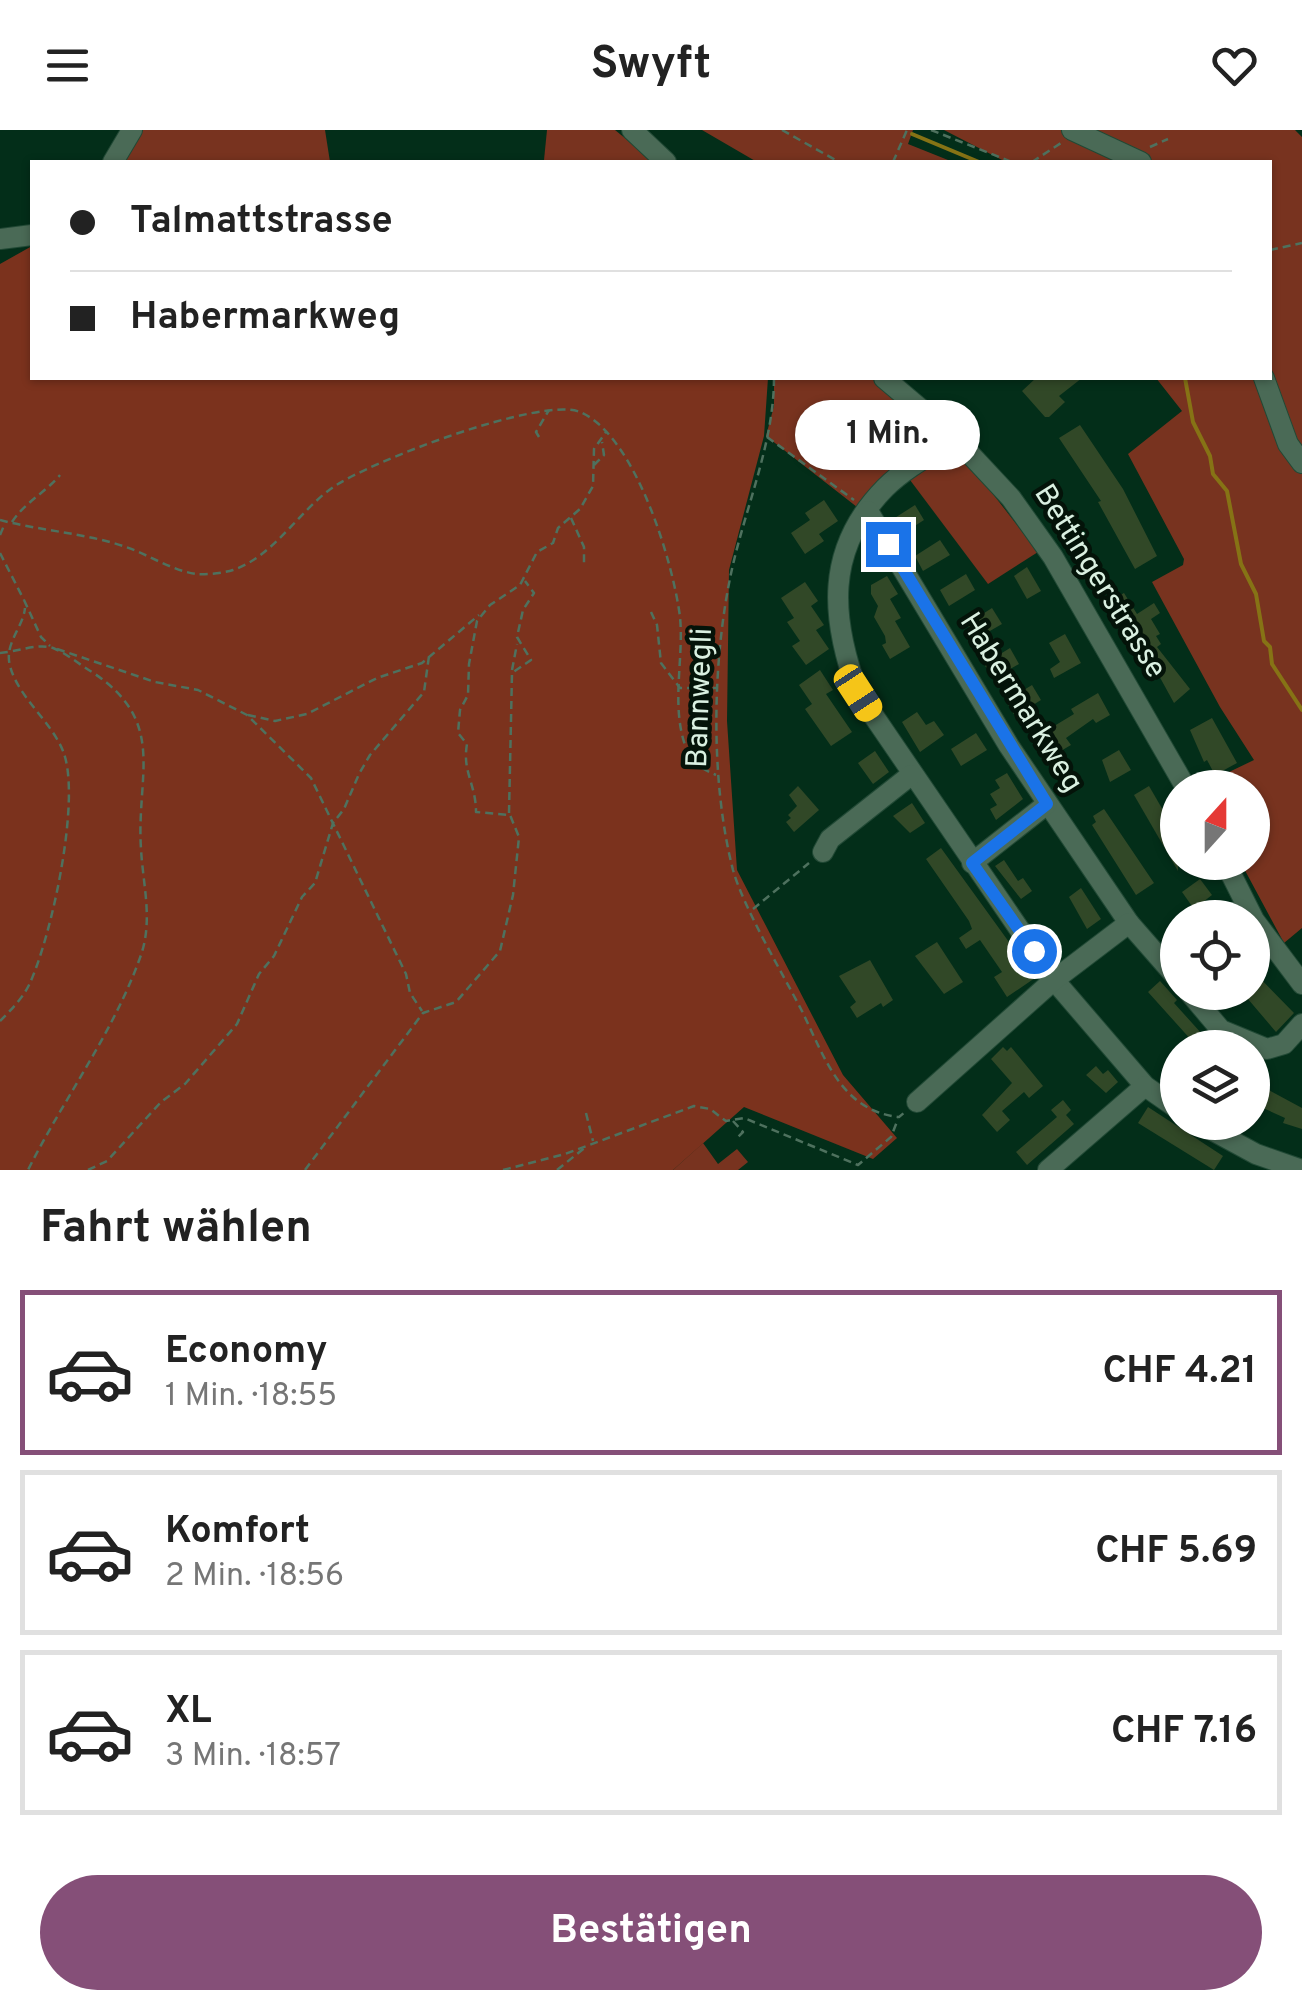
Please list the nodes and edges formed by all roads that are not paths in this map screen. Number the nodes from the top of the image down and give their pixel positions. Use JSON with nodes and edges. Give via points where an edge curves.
{"nodes":[{"id":1,"x":132,"y":130,"type":"edge"},
{"id":2,"x":632,"y":130,"type":"edge"},
{"id":3,"x":1076,"y":132,"type":"edge"},
{"id":4,"x":114,"y":160,"type":"edge"},
{"id":5,"x":664,"y":160,"type":"edge"},
{"id":6,"x":1137,"y":160,"type":"edge"},
{"id":7,"x":30,"y":235,"type":"edge"},
{"id":8,"x":0,"y":239,"type":"edge"},
{"id":9,"x":886,"y":380,"type":"edge"},
{"id":10,"x":1265,"y":380,"type":"edge"},
{"id":11,"x":956,"y":439,"type":"junction"},
{"id":12,"x":1302,"y":464,"type":"edge"},
{"id":13,"x":868,"y":511,"type":"junction"},
{"id":14,"x":1177,"y":770,"type":"edge"},
{"id":15,"x":911,"y":775,"type":"junction"},
{"id":16,"x":1047,"y":804,"type":"junction"},
{"id":17,"x":826,"y":846,"type":"road end"},
{"id":18,"x":972,"y":863,"type":"junction"},
{"id":19,"x":1233,"y":880,"type":"edge"},
{"id":20,"x":1129,"y":923,"type":"junction"},
{"id":21,"x":1160,"y":958,"type":"edge"},
{"id":22,"x":1054,"y":980,"type":"junction"},
{"id":23,"x":1302,"y":984,"type":"edge"},
{"id":24,"x":1204,"y":1010,"type":"edge"},
{"id":25,"x":1302,"y":1024,"type":"edge"},
{"id":26,"x":1145,"y":1086,"type":"junction"},
{"id":27,"x":1160,"y":1096,"type":"edge"},
{"id":28,"x":917,"y":1102,"type":"road end"},
{"id":29,"x":1230,"y":1140,"type":"edge"},
{"id":30,"x":1053,"y":1169,"type":"edge"},
{"id":31,"x":1302,"y":1170,"type":"edge"}],
"edges":[{"from":1,"to":4,"type":"street"},
{"from":2,"to":5,"type":"street"},
{"from":3,"to":6,"type":"street"},
{"from":7,"to":8,"type":"street"},
{"from":9,"to":11,"type":"street","name":"Bettingerstrasse"},
{"from":10,"to":12,"type":"street"},
{"from":11,"to":13,"type":"street","via":[[884,489]]},
{"from":11,"to":14,"type":"street","name":"Bettingerstrasse","via":[[1053,556]]},
{"from":13,"to":15,"type":"street","via":[[845,548],[837,594],[840,644],[858,693]]},
{"from":13,"to":16,"type":"street","name":"Habermarkweg"},
{"from":15,"to":17,"type":"street"},
{"from":15,"to":18,"type":"street"},
{"from":16,"to":18,"type":"street"},
{"from":16,"to":20,"type":"street","name":"Habermarkweg"},
{"from":18,"to":22,"type":"street"},
{"from":19,"to":23,"type":"street"},
{"from":20,"to":21,"type":"street","name":"Habermarkweg"},
{"from":20,"to":22,"type":"street"},
{"from":22,"to":26,"type":"street"},
{"from":22,"to":28,"type":"street"},
{"from":24,"to":25,"type":"street","via":[[1221,1030],[1267,1049],[1284,1044]]},
{"from":26,"to":27,"type":"street"},
{"from":26,"to":30,"type":"street"},
{"from":29,"to":31,"type":"street"}]}
